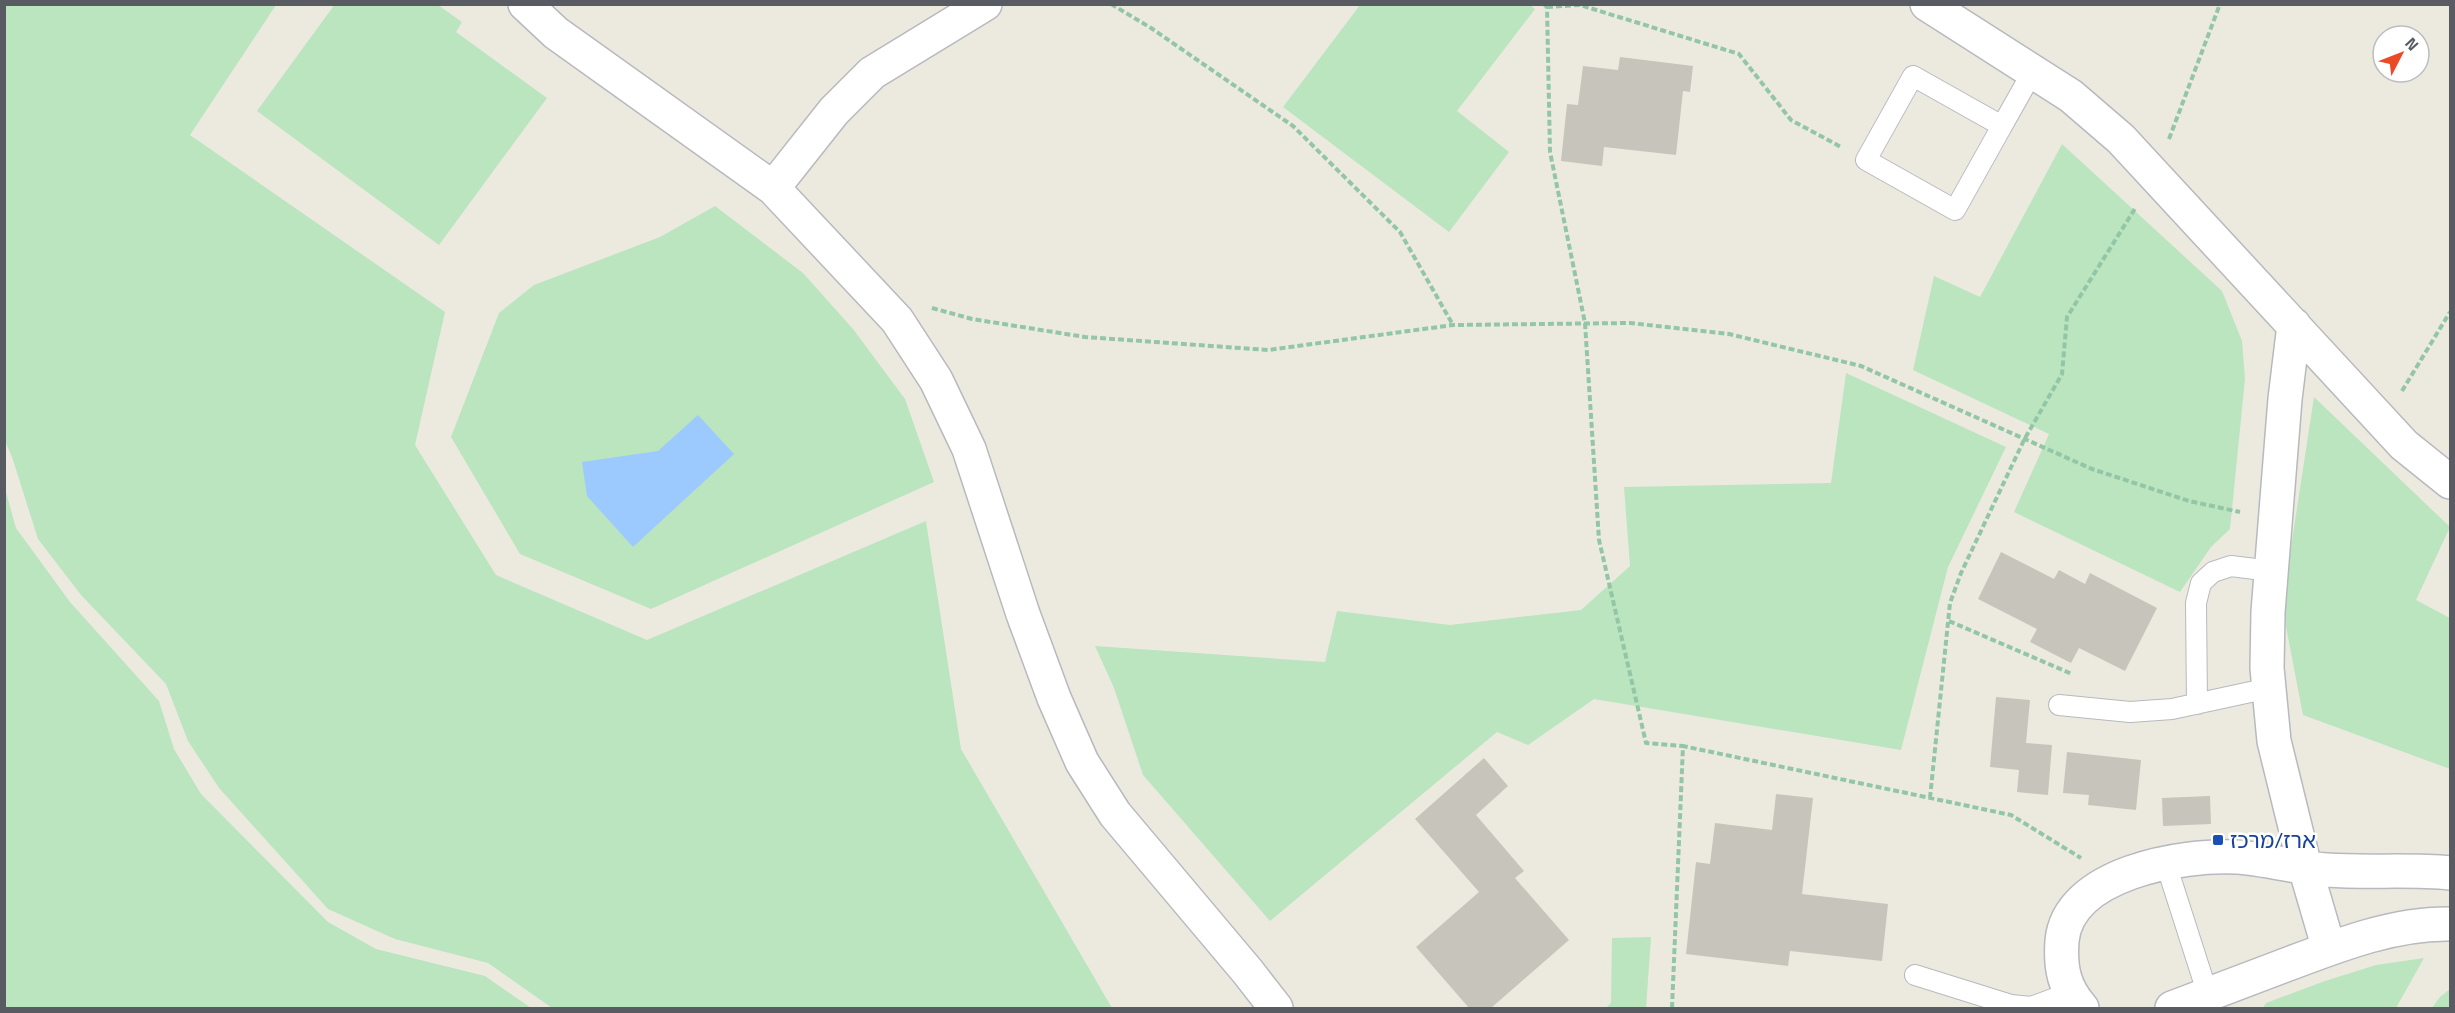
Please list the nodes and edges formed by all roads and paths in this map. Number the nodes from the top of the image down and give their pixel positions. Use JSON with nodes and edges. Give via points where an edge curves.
{"nodes":[{"id":1,"x":525,"y":4,"type":"edge"},
{"id":2,"x":985,"y":4,"type":"edge"},
{"id":3,"x":1111,"y":4,"type":"edge"},
{"id":4,"x":1927,"y":4,"type":"edge"},
{"id":5,"x":2220,"y":4,"type":"edge"},
{"id":6,"x":1545,"y":6,"type":"edge"},
{"id":7,"x":2033,"y":71,"type":"junction"},
{"id":8,"x":2002,"y":126,"type":"junction"},
{"id":9,"x":1866,"y":160,"type":"junction"},
{"id":10,"x":2155,"y":176,"type":"junction"},
{"id":11,"x":773,"y":188,"type":"junction"},
{"id":12,"x":926,"y":306,"type":"dead end"},
{"id":13,"x":2451,"y":312,"type":"edge"},
{"id":14,"x":1585,"y":322,"type":"junction"},
{"id":15,"x":1453,"y":325,"type":"junction"},
{"id":16,"x":2294,"y":326,"type":"junction"},
{"id":17,"x":2383,"y":422,"type":"junction"},
{"id":18,"x":2024,"y":440,"type":"junction"},
{"id":19,"x":2451,"y":482,"type":"edge"},
{"id":20,"x":2276,"y":519,"type":"junction"},
{"id":21,"x":2271,"y":570,"type":"junction"},
{"id":22,"x":1948,"y":621,"type":"junction"},
{"id":23,"x":2073,"y":675,"type":"dead end"},
{"id":24,"x":2269,"y":688,"type":"junction"},
{"id":25,"x":2197,"y":704,"type":"junction"},
{"id":26,"x":2059,"y":705,"type":"dead end"},
{"id":27,"x":1683,"y":746,"type":"junction"},
{"id":28,"x":1930,"y":798,"type":"junction"},
{"id":29,"x":2166,"y":864,"type":"junction"},
{"id":30,"x":2305,"y":867,"type":"junction"},
{"id":31,"x":2451,"y":873,"type":"edge"},
{"id":32,"x":2115,"y":879,"type":"junction"},
{"id":33,"x":2451,"y":924,"type":"edge"},
{"id":34,"x":2329,"y":949,"type":"junction"},
{"id":35,"x":1915,"y":975,"type":"dead end"},
{"id":36,"x":2208,"y":995,"type":"junction"},
{"id":37,"x":2075,"y":1001,"type":"edge"},
{"id":38,"x":1276,"y":1008,"type":"edge"},
{"id":39,"x":1672,"y":1008,"type":"edge"},
{"id":40,"x":2172,"y":1008,"type":"edge"}],
"edges":[{"from":1,"to":11,"type":"street","via":[[556,33]]},
{"from":2,"to":11,"type":"street","via":[[872,73],[834,111]]},
{"from":3,"to":15,"type":"path","via":[[1293,126],[1400,232]]},
{"from":4,"to":7,"type":"street"},
{"from":5,"to":10,"type":"path"},
{"from":6,"to":9,"type":"path","via":[[1580,4],[1739,54],[1791,120]]},
{"from":6,"to":14,"type":"path","via":[[1550,152]]},
{"from":7,"to":8,"type":"lane"},
{"from":7,"to":10,"type":"street","via":[[2121,139]]},
{"from":8,"to":9,"type":"lane","via":[[1913,76]]},
{"from":8,"to":9,"type":"lane","via":[[1955,210]]},
{"from":10,"to":16,"type":"street"},
{"from":10,"to":18,"type":"path","via":[[2067,317],[2062,374]]},
{"from":11,"to":38,"type":"street","via":[[897,320],[936,380],[969,449],[1023,614],[1083,762],[1115,814]]},
{"from":12,"to":15,"type":"path","via":[[972,319],[1085,338],[1268,350]]},
{"from":13,"to":17,"type":"path"},
{"from":14,"to":15,"type":"path"},
{"from":14,"to":18,"type":"path","via":[[1729,334],[1861,366]]},
{"from":14,"to":27,"type":"path","via":[[1599,540],[1646,743]]},
{"from":16,"to":17,"type":"street"},
{"from":16,"to":20,"type":"street"},
{"from":17,"to":19,"type":"street","via":[[2404,445]]},
{"from":18,"to":20,"type":"path","via":[[2092,469],[2189,501]]},
{"from":18,"to":22,"type":"path","via":[[1961,573]]},
{"from":20,"to":21,"type":"street"},
{"from":21,"to":24,"type":"street"},
{"from":21,"to":25,"type":"lane","via":[[2231,566],[2212,572],[2201,583],[2196,603]]},
{"from":22,"to":23,"type":"path"},
{"from":22,"to":28,"type":"path"},
{"from":24,"to":25,"type":"lane"},
{"from":24,"to":30,"type":"street","via":[[2274,741]]},
{"from":25,"to":26,"type":"lane","via":[[2130,712]]},
{"from":27,"to":28,"type":"path"},
{"from":27,"to":39,"type":"path"},
{"from":28,"to":32,"type":"path","via":[[2011,815]]},
{"from":29,"to":30,"type":"street","via":[[2237,857]]},
{"from":29,"to":32,"type":"street","via":[[2145,867]]},
{"from":29,"to":36,"type":"lane"},
{"from":30,"to":31,"type":"street"},
{"from":30,"to":34,"type":"street"},
{"from":32,"to":37,"type":"street","via":[[2080,901],[2063,930],[2061,960]]},
{"from":33,"to":34,"type":"street","via":[[2373,935]]},
{"from":34,"to":36,"type":"street"},
{"from":35,"to":37,"type":"lane","via":[[2011,1005],[2031,1007]]},
{"from":36,"to":40,"type":"street"}]}
